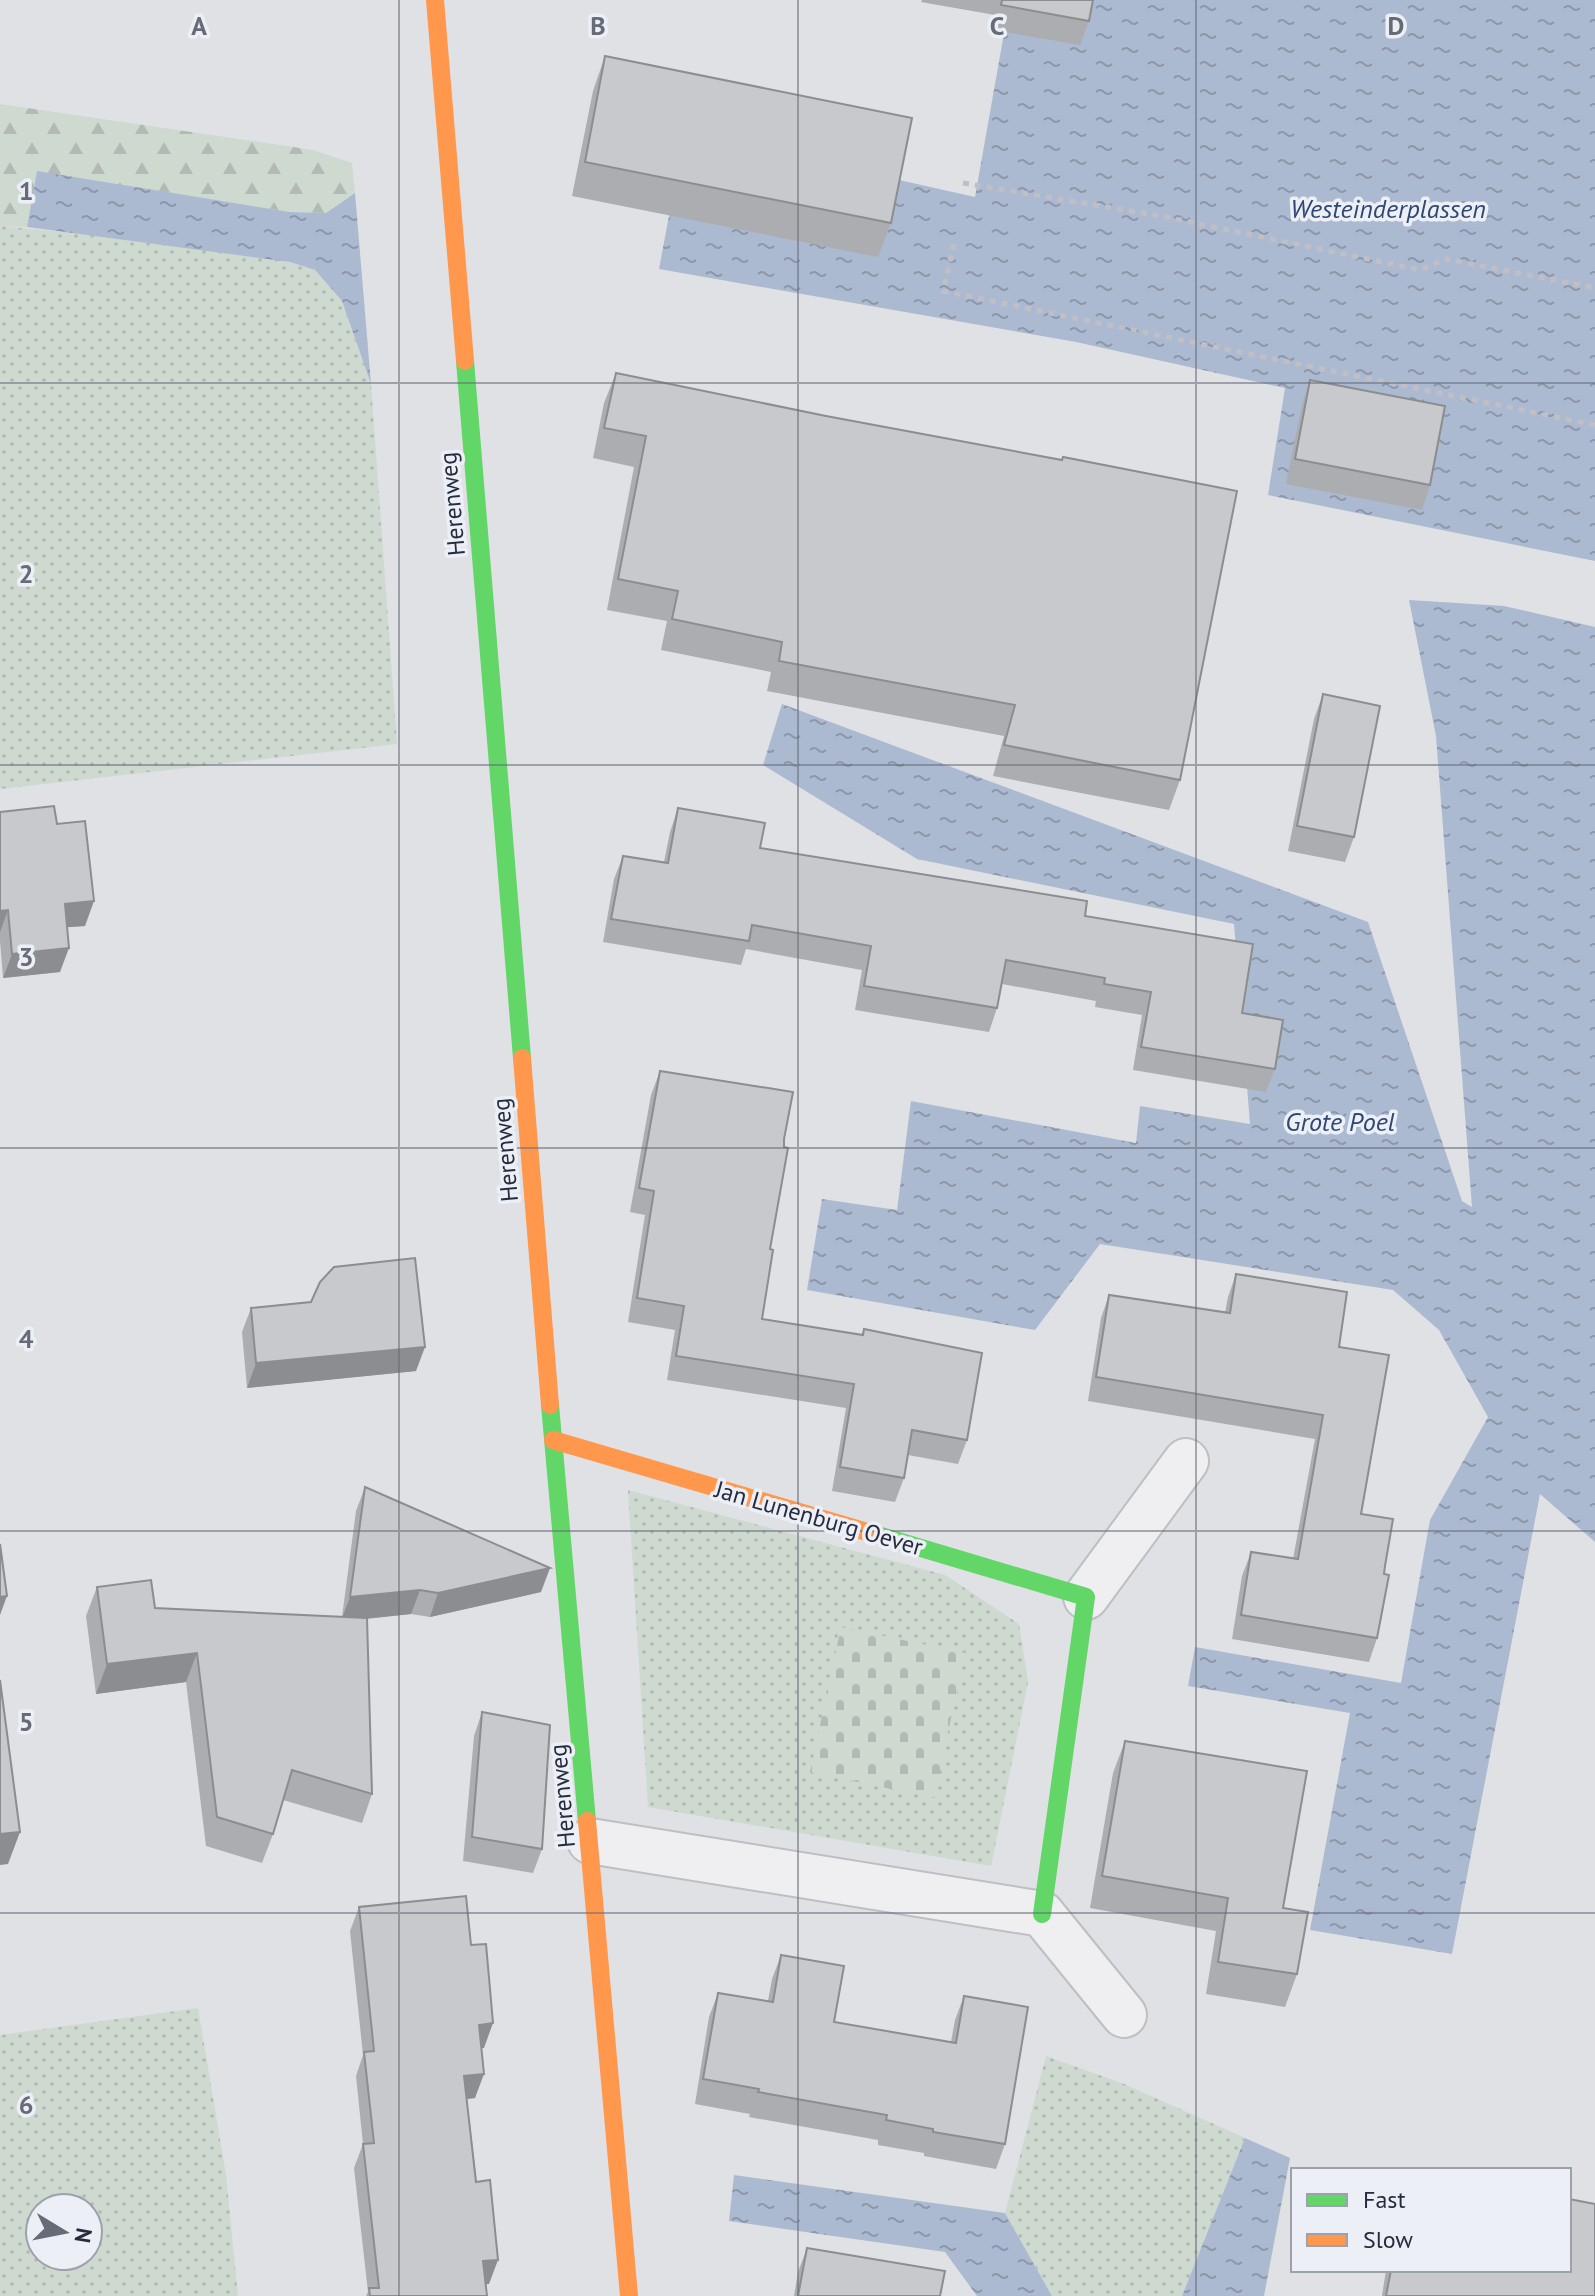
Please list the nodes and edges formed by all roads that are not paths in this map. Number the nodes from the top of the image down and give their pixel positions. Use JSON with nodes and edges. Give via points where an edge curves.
{"nodes":[{"id":1,"x":435,"y":0,"type":"edge"},
{"id":2,"x":553,"y":1440,"type":"junction"},
{"id":3,"x":1186,"y":1461,"type":"dead end"},
{"id":4,"x":1086,"y":1597,"type":"junction"},
{"id":5,"x":590,"y":1841,"type":"junction"},
{"id":6,"x":1042,"y":1914,"type":"junction"},
{"id":7,"x":1124,"y":2015,"type":"dead end"},
{"id":8,"x":629,"y":2296,"type":"edge"}],
"edges":[{"from":1,"to":2,"type":"street","name":"Herenweg"},
{"from":2,"to":4,"type":"street","name":"Jan Lunenburg Oever"},
{"from":2,"to":5,"type":"street","name":"Herenweg"},
{"from":3,"to":4,"type":"street"},
{"from":4,"to":6,"type":"street"},
{"from":5,"to":6,"type":"street"},
{"from":5,"to":8,"type":"street","name":"Herenweg"},
{"from":6,"to":7,"type":"street"}]}
